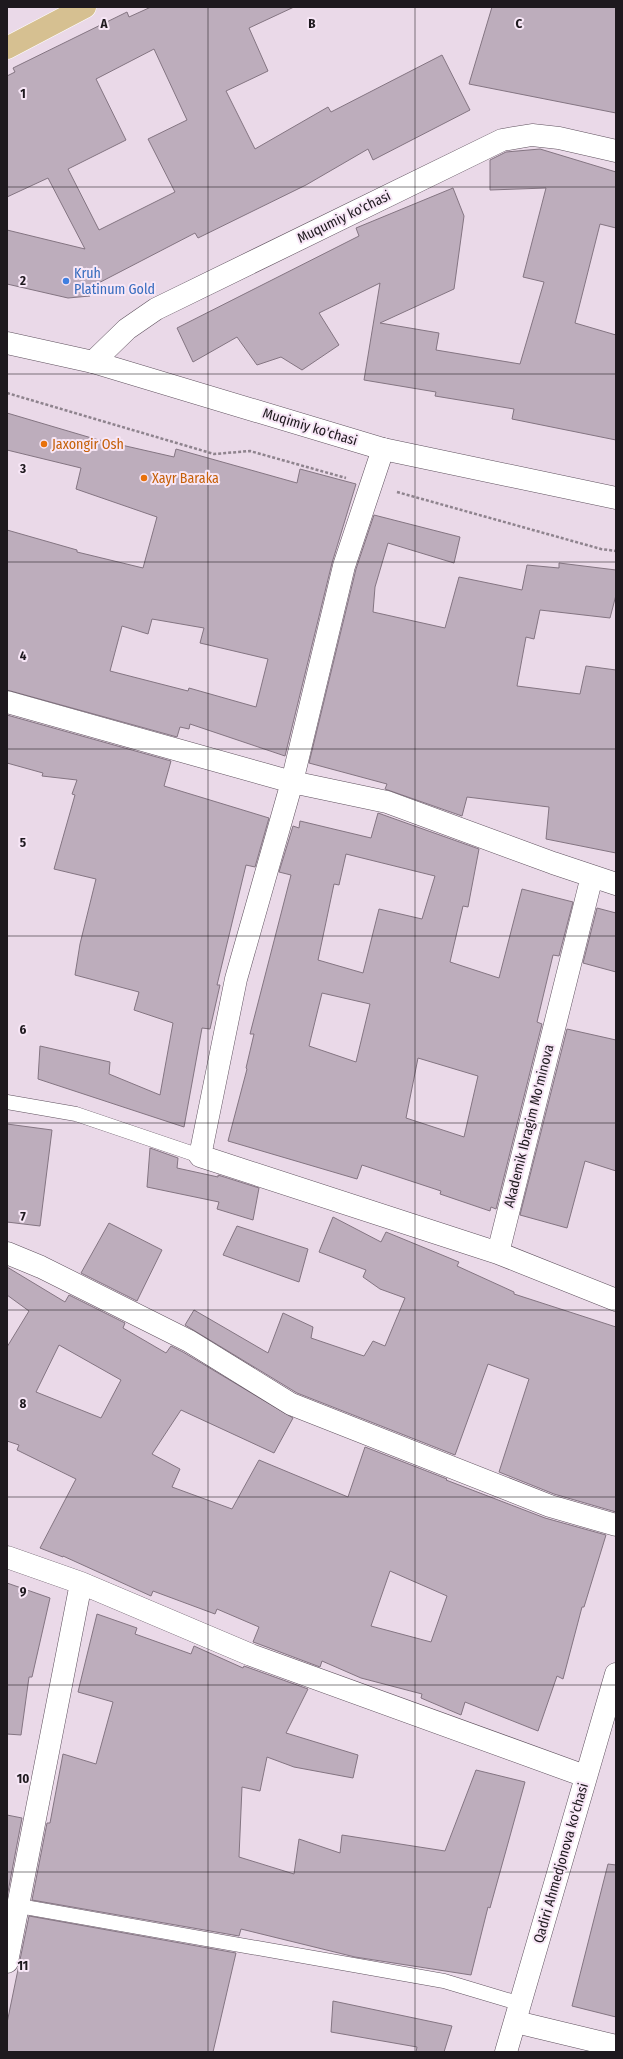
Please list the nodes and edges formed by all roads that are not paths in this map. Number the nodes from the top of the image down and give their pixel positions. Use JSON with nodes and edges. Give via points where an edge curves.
{"nodes":[{"id":1,"x":85,"y":7,"type":"edge"},
{"id":2,"x":7,"y":48,"type":"edge"},
{"id":3,"x":616,"y":151,"type":"edge"},
{"id":4,"x":7,"y":343,"type":"edge"},
{"id":5,"x":93,"y":362,"type":"junction"},
{"id":6,"x":383,"y":449,"type":"junction"},
{"id":7,"x":616,"y":498,"type":"edge"},
{"id":8,"x":7,"y":702,"type":"edge"},
{"id":9,"x":292,"y":782,"type":"junction"},
{"id":10,"x":592,"y":876,"type":"junction"},
{"id":11,"x":616,"y":884,"type":"edge"},
{"id":12,"x":7,"y":1102,"type":"edge"},
{"id":13,"x":200,"y":1156,"type":"junction"},
{"id":14,"x":7,"y":1253,"type":"edge"},
{"id":15,"x":498,"y":1253,"type":"junction"},
{"id":16,"x":616,"y":1300,"type":"edge"},
{"id":17,"x":616,"y":1525,"type":"edge"},
{"id":18,"x":7,"y":1557,"type":"edge"},
{"id":19,"x":81,"y":1583,"type":"junction"},
{"id":20,"x":615,"y":1682,"type":"edge"},
{"id":21,"x":585,"y":1776,"type":"junction"},
{"id":22,"x":19,"y":1906,"type":"junction"},
{"id":23,"x":7,"y":1962,"type":"edge"},
{"id":24,"x":518,"y":2013,"type":"junction"},
{"id":25,"x":616,"y":2046,"type":"edge"},
{"id":26,"x":506,"y":2052,"type":"edge"}],
"edges":[{"from":1,"to":2,"type":"main road"},
{"from":3,"to":5,"type":"street","name":"Muqumiy ko'chasi","via":[[559,138],[532,135],[502,140],[156,309],[127,329]]},
{"from":4,"to":5,"type":"street","name":"Muqimiy ko'chasi"},
{"from":5,"to":6,"type":"street","name":"Muqimiy ko'chasi"},
{"from":6,"to":7,"type":"street","name":"Muqimiy ko'chasi"},
{"from":6,"to":9,"type":"street","via":[[344,566]]},
{"from":8,"to":9,"type":"street"},
{"from":9,"to":10,"type":"street","via":[[387,802]]},
{"from":9,"to":13,"type":"street","via":[[236,979]]},
{"from":10,"to":11,"type":"street"},
{"from":10,"to":15,"type":"street","name":"Akademik Ibragim Mo'minova"},
{"from":12,"to":13,"type":"lane","via":[[76,1114]]},
{"from":13,"to":15,"type":"street"},
{"from":14,"to":17,"type":"street","via":[[41,1267],[188,1341],[291,1404],[550,1506]]},
{"from":15,"to":16,"type":"street"},
{"from":18,"to":19,"type":"street"},
{"from":19,"to":21,"type":"street","via":[[251,1655]]},
{"from":19,"to":22,"type":"street"},
{"from":20,"to":21,"type":"street","name":"Qadiri Ahmedjonova ko'chasi"},
{"from":21,"to":24,"type":"street","name":"Qadiri Ahmedjonova ko'chasi"},
{"from":22,"to":23,"type":"street"},
{"from":22,"to":24,"type":"lane","via":[[444,1981]]},
{"from":24,"to":25,"type":"street"},
{"from":24,"to":26,"type":"street","name":"Qadiri Ahmedjonova ko'chasi"}]}
